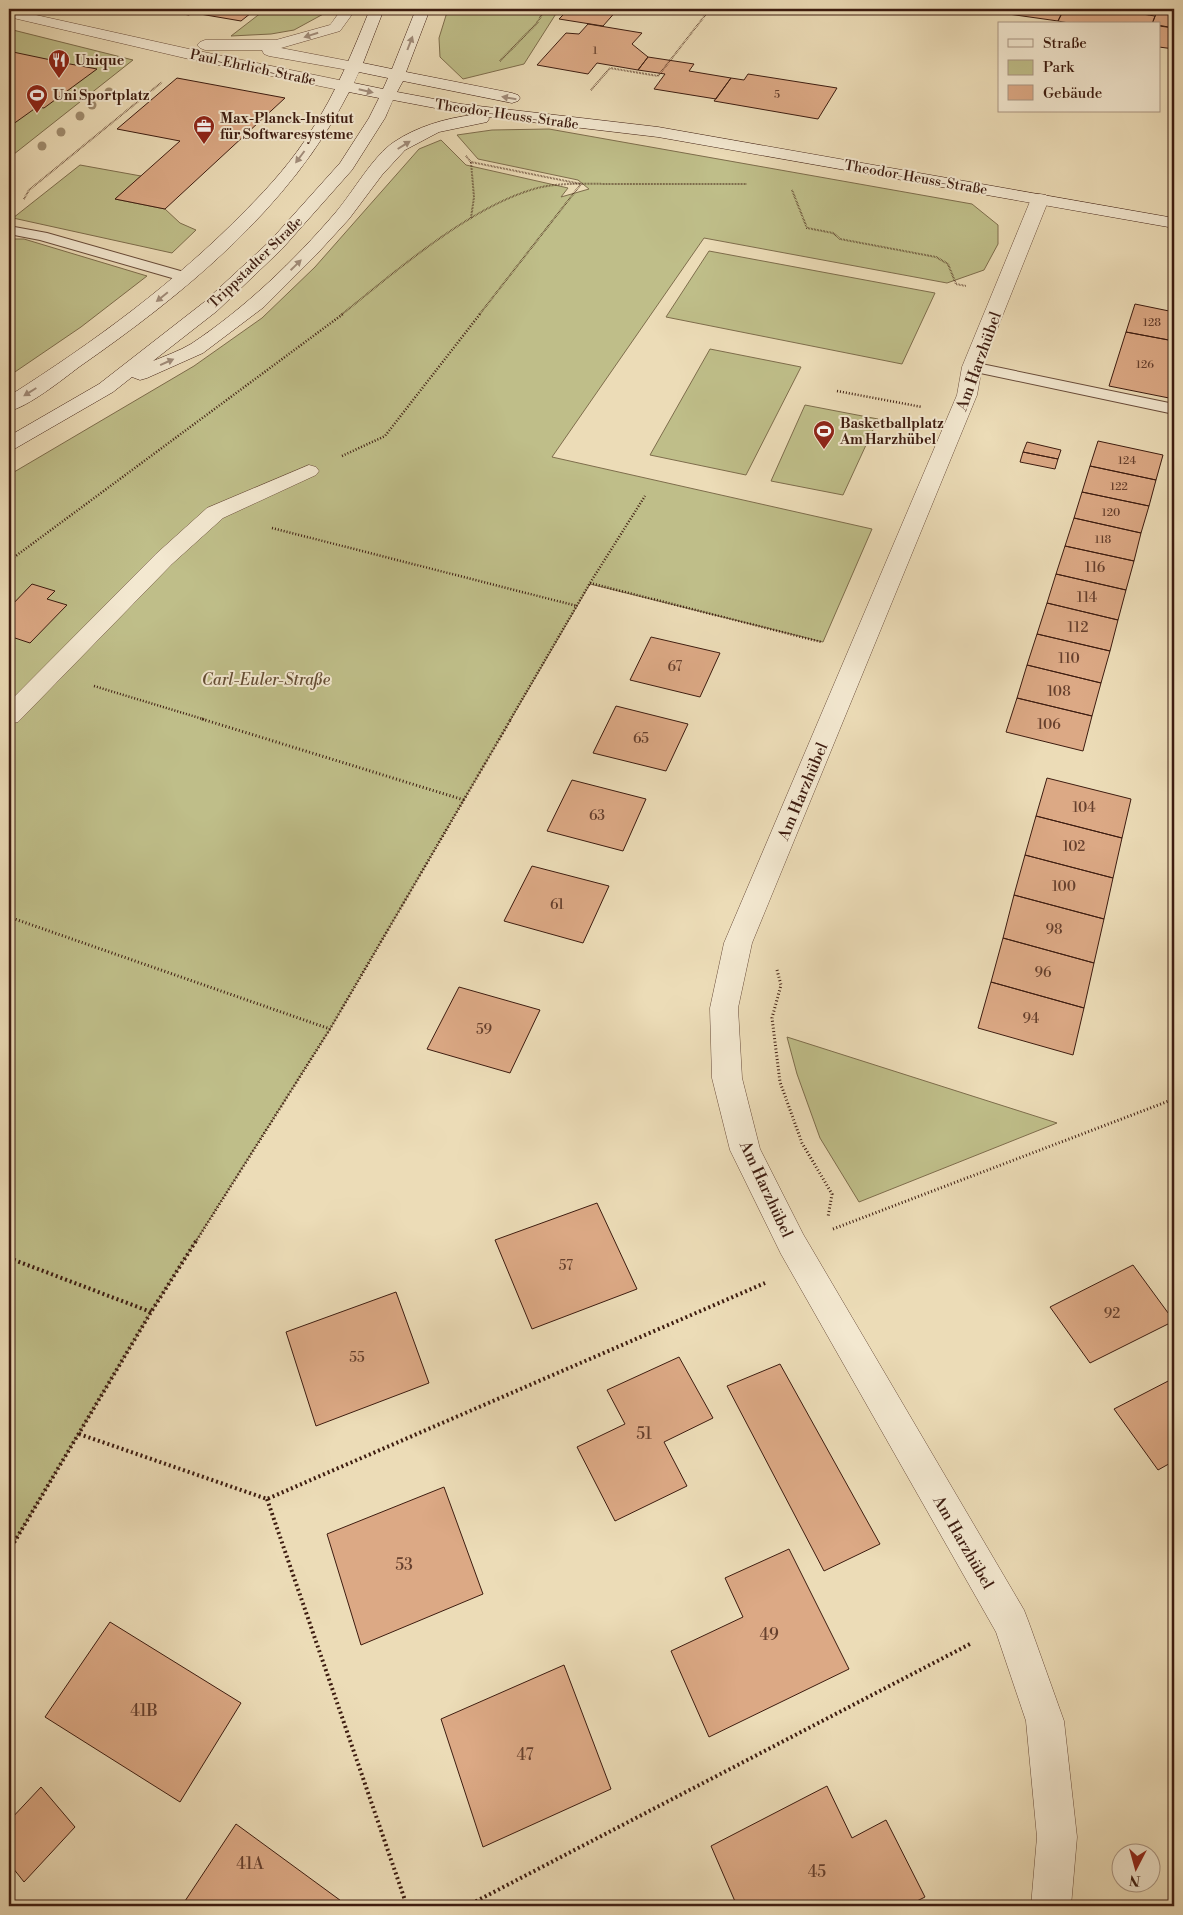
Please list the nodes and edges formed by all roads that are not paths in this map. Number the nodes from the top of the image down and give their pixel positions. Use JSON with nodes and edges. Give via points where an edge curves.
{"nodes":[{"id":1,"x":349,"y":9,"type":"edge"},
{"id":2,"x":377,"y":9,"type":"edge"},
{"id":3,"x":423,"y":9,"type":"edge"},
{"id":4,"x":9,"y":12,"type":"edge"},
{"id":5,"x":233,"y":46,"type":"junction"},
{"id":6,"x":163,"y":47,"type":"junction"},
{"id":7,"x":354,"y":66,"type":"junction"},
{"id":8,"x":397,"y":76,"type":"junction"},
{"id":9,"x":344,"y":86,"type":"junction"},
{"id":10,"x":387,"y":96,"type":"junction"},
{"id":11,"x":530,"y":118,"type":"junction"},
{"id":12,"x":658,"y":132,"type":"junction"},
{"id":13,"x":1040,"y":199,"type":"junction"},
{"id":14,"x":1174,"y":223,"type":"edge"},
{"id":15,"x":9,"y":230,"type":"edge"},
{"id":16,"x":186,"y":277,"type":"junction"},
{"id":17,"x":972,"y":367,"type":"junction"},
{"id":18,"x":106,"y":388,"type":"junction"},
{"id":19,"x":9,"y":405,"type":"edge"},
{"id":20,"x":1174,"y":409,"type":"edge"},
{"id":21,"x":9,"y":444,"type":"edge"},
{"id":22,"x":309,"y":471,"type":"road end"},
{"id":23,"x":9,"y":716,"type":"edge"},
{"id":24,"x":1051,"y":1906,"type":"edge"}],
"edges":[{"from":1,"to":5,"type":"street","name":"Paul-Ehrlich-Straße","one_way":true,"via":[[335,28],[276,44]]},
{"from":2,"to":7,"type":"street"},
{"from":8,"to":3,"type":"street","name":"Trippstadter Straße","one_way":true},
{"from":4,"to":6,"type":"street","name":"Paul-Ehrlich-Straße"},
{"from":5,"to":6,"type":"street","name":"Paul-Ehrlich-Straße"},
{"from":5,"to":7,"type":"street","name":"Paul-Ehrlich-Straße"},
{"from":6,"to":9,"type":"street","name":"Paul-Ehrlich-Straße"},
{"from":7,"to":8,"type":"street","name":"Paul-Ehrlich-Straße"},
{"from":7,"to":9,"type":"street"},
{"from":8,"to":10,"type":"street","name":"Trippstadter Straße"},
{"from":12,"to":8,"type":"street","name":"Theodor-Heuss-Straße","one_way":true,"via":[[574,110]]},
{"from":9,"to":10,"type":"street","name":"Paul-Ehrlich-Straße","one_way":true},
{"from":9,"to":16,"type":"street","one_way":true,"via":[[319,132],[280,184]]},
{"from":10,"to":11,"type":"street","name":"Theodor-Heuss-Straße"},
{"from":10,"to":18,"type":"street","name":"Trippstadter Straße","via":[[346,166],[276,245],[210,307]]},
{"from":11,"to":12,"type":"street","name":"Theodor-Heuss-Straße"},
{"from":18,"to":11,"type":"street","one_way":true,"via":[[196,349],[257,303],[310,252],[399,146],[434,129],[462,121]]},
{"from":12,"to":13,"type":"street","name":"Theodor-Heuss-Straße"},
{"from":13,"to":14,"type":"street","name":"Theodor-Heuss-Straße"},
{"from":13,"to":17,"type":"street","name":"Am Harzhübel"},
{"from":15,"to":16,"type":"lane","via":[[42,236]]},
{"from":16,"to":19,"type":"street","one_way":true,"via":[[66,369]]},
{"from":17,"to":20,"type":"lane"},
{"from":17,"to":24,"type":"street","name":"Am Harzhübel","via":[[967,395],[738,943],[724,1008],[727,1078],[745,1150],[799,1255],[1011,1623],[1045,1721],[1057,1837]]},
{"from":18,"to":21,"type":"street","name":"Trippstadter Straße"},
{"from":22,"to":23,"type":"street","via":[[215,514],[164,559]]}]}
